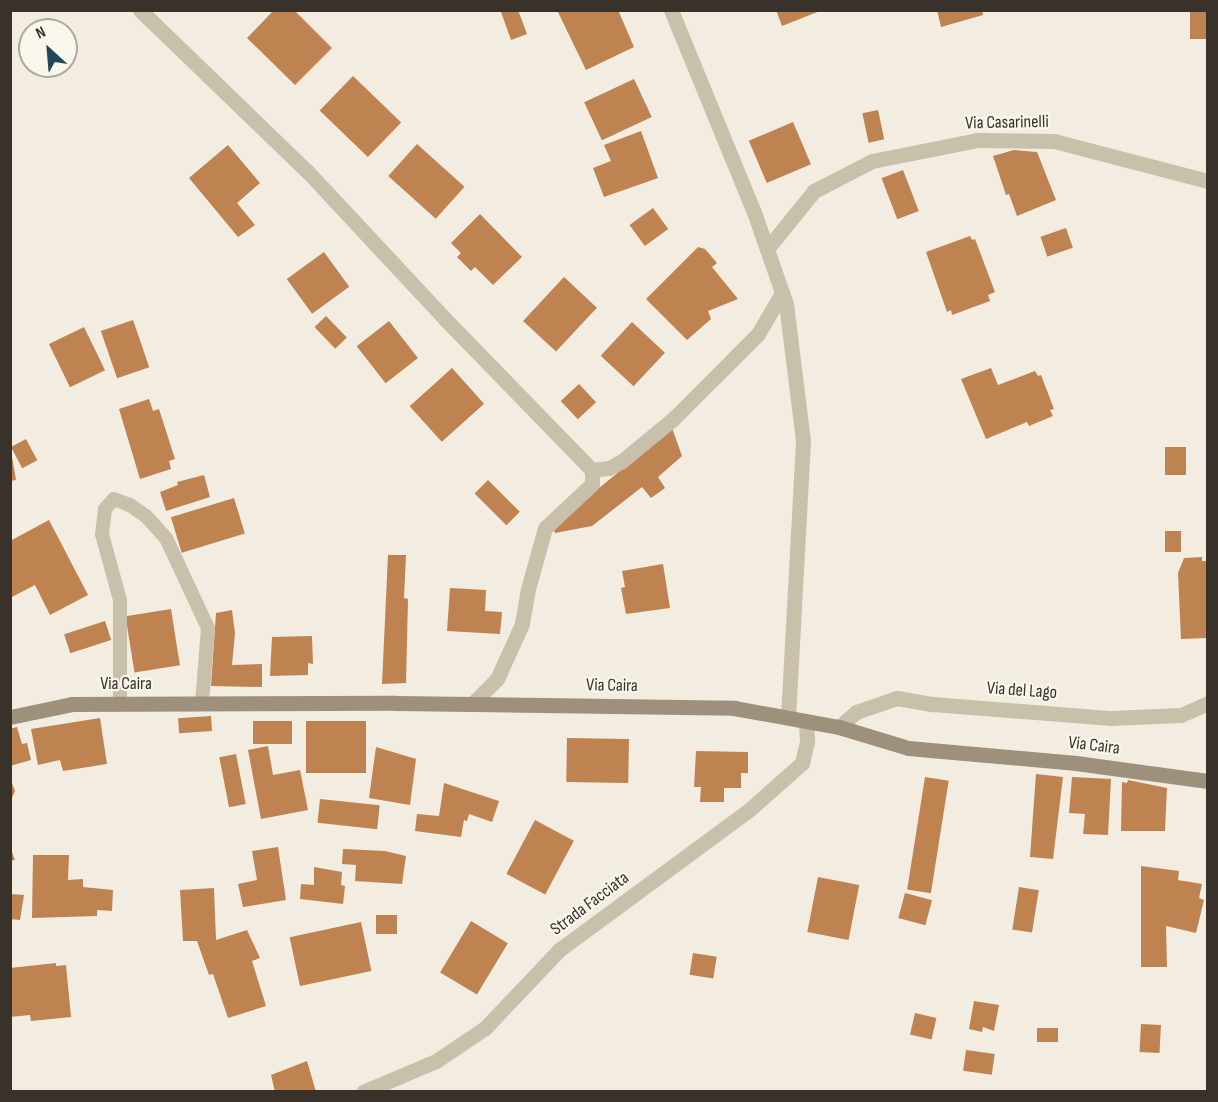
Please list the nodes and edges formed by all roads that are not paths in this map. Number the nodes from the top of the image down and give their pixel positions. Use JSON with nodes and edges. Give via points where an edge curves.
{"nodes":[{"id":1,"x":140,"y":10,"type":"edge"},
{"id":2,"x":671,"y":10,"type":"edge"},
{"id":3,"x":1208,"y":181,"type":"edge"},
{"id":4,"x":766,"y":249,"type":"junction"},
{"id":5,"x":782,"y":293,"type":"junction"},
{"id":6,"x":592,"y":470,"type":"junction"},
{"id":7,"x":202,"y":703,"type":"junction"},
{"id":8,"x":1208,"y":703,"type":"edge"},
{"id":9,"x":120,"y":704,"type":"junction"},
{"id":10,"x":472,"y":704,"type":"junction"},
{"id":11,"x":10,"y":717,"type":"edge"},
{"id":12,"x":788,"y":717,"type":"junction"},
{"id":13,"x":806,"y":721,"type":"junction"},
{"id":14,"x":839,"y":727,"type":"junction"},
{"id":15,"x":1208,"y":781,"type":"edge"},
{"id":16,"x":363,"y":1092,"type":"edge"}],
"edges":[{"from":1,"to":6,"type":"street","via":[[308,172]]},
{"from":2,"to":4,"type":"street"},
{"from":3,"to":4,"type":"street","name":"Via Casarinelli","via":[[1054,141],[977,140],[872,161],[814,191]]},
{"from":4,"to":5,"type":"street"},
{"from":5,"to":6,"type":"street","via":[[758,334],[673,419],[622,460],[609,468]]},
{"from":5,"to":12,"type":"street","via":[[803,441]]},
{"from":6,"to":10,"type":"street","via":[[592,484],[545,528],[522,624],[496,679]]},
{"from":7,"to":9,"type":"street","name":"Via Caira"},
{"from":7,"to":9,"type":"lane","via":[[208,628],[166,538],[146,516],[114,499],[105,509],[102,534],[120,600]]},
{"from":7,"to":10,"type":"street","name":"Via Caira"},
{"from":8,"to":14,"type":"street","name":"Via del Lago","via":[[1181,715],[1111,718],[897,698],[856,712]]},
{"from":9,"to":11,"type":"street","name":"Via Caira","via":[[72,704]]},
{"from":10,"to":12,"type":"street","name":"Via Caira","via":[[734,708]]},
{"from":12,"to":13,"type":"street","name":"Via Caira"},
{"from":13,"to":14,"type":"street","name":"Via Caira"},
{"from":13,"to":16,"type":"street","name":"Strada Facciata","via":[[802,763],[749,810],[559,950],[486,1028],[436,1061]]},
{"from":14,"to":15,"type":"street","name":"Via Caira","via":[[908,748],[1076,763]]}]}
